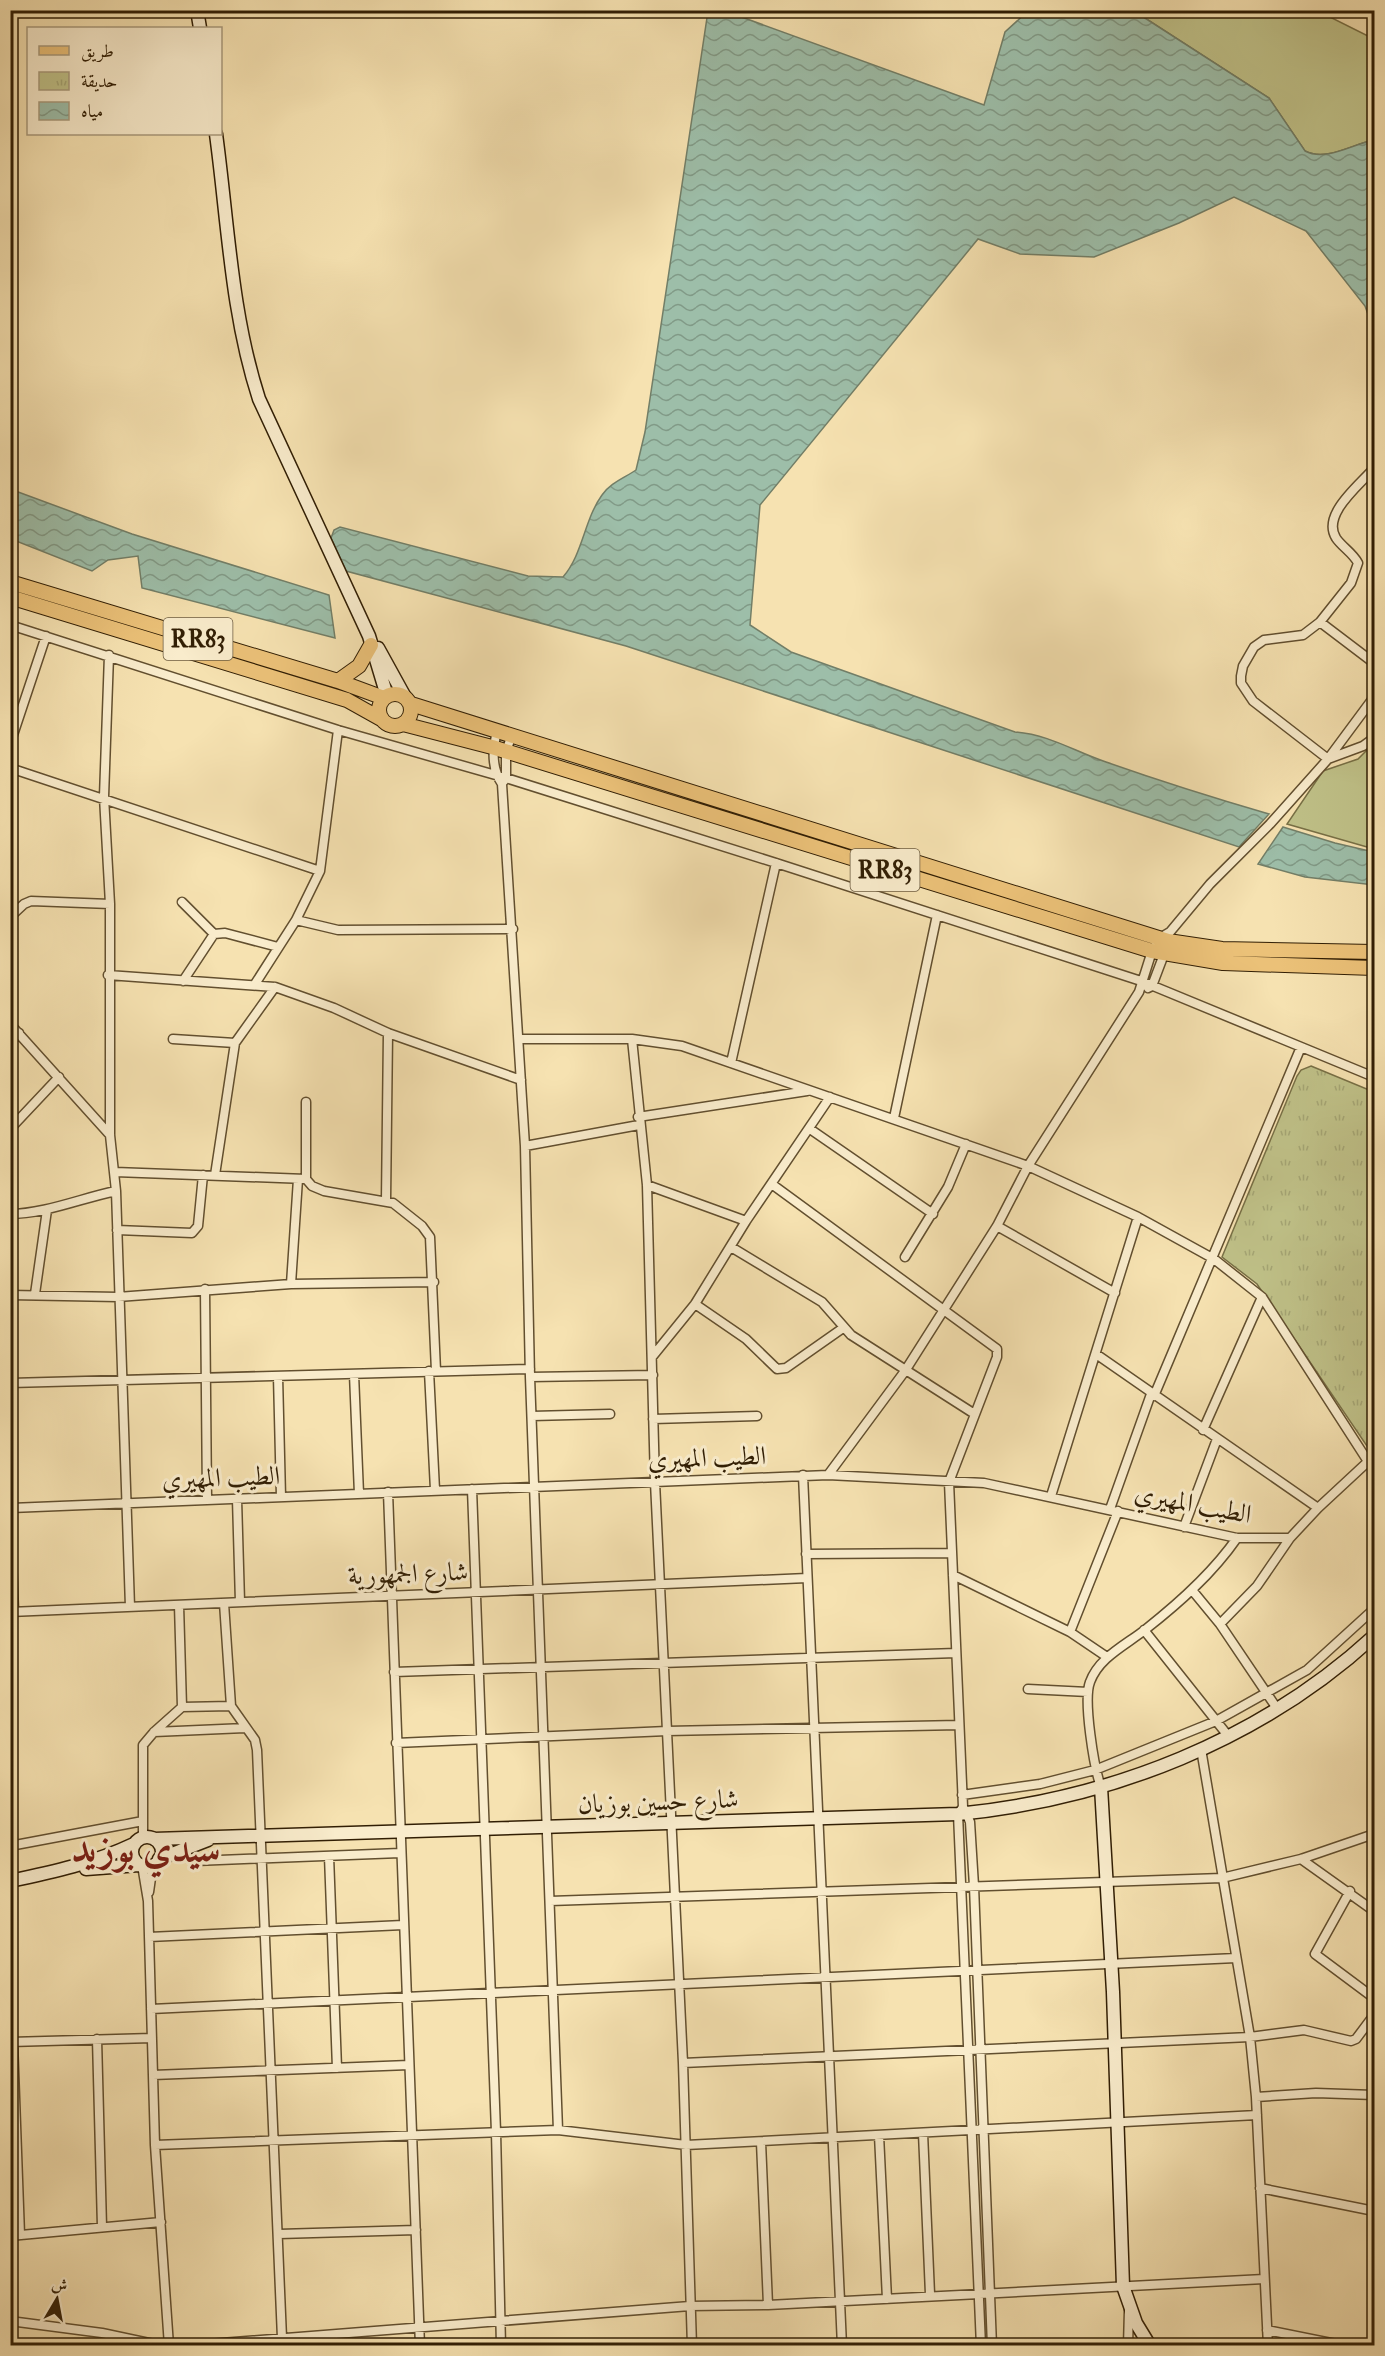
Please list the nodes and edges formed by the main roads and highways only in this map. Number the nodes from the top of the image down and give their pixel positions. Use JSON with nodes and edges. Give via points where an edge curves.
{"nodes":[{"id":1,"x":196,"y":10,"type":"edge"},
{"id":2,"x":200,"y":27,"type":"edge"},
{"id":3,"x":216,"y":135,"type":"edge"},
{"id":4,"x":10,"y":582,"type":"edge"},
{"id":5,"x":10,"y":597,"type":"edge"},
{"id":6,"x":370,"y":641,"type":"junction"},
{"id":7,"x":338,"y":681,"type":"junction"},
{"id":8,"x":385,"y":697,"type":"junction"},
{"id":9,"x":408,"y":701,"type":"junction"},
{"id":10,"x":381,"y":719,"type":"junction"},
{"id":11,"x":403,"y":724,"type":"junction"},
{"id":12,"x":1163,"y":943,"type":"junction"},
{"id":13,"x":1374,"y":952,"type":"edge"},
{"id":14,"x":1374,"y":968,"type":"edge"},
{"id":15,"x":1374,"y":1636,"type":"edge"},
{"id":16,"x":1101,"y":1787,"type":"junction"},
{"id":17,"x":214,"y":1837,"type":"junction"},
{"id":18,"x":144,"y":1840,"type":"junction"},
{"id":19,"x":148,"y":1863,"type":"junction"},
{"id":20,"x":55,"y":1872,"type":"junction"},
{"id":21,"x":10,"y":1881,"type":"edge"},
{"id":22,"x":1150,"y":2346,"type":"edge"}],
"edges":[{"from":1,"to":2,"type":"main road"},
{"from":3,"to":6,"type":"main road","via":[[234,290],[252,375],[268,419]]},
{"from":4,"to":7,"type":"main road","number":"RR83"},
{"from":5,"to":10,"type":"main road","number":"RR83","via":[[347,700]]},
{"from":6,"to":7,"type":"main road","via":[[359,666]]},
{"from":6,"to":8,"type":"main road"},
{"from":6,"to":9,"type":"main road"},
{"from":7,"to":8,"type":"main road","number":"RR83"},
{"from":8,"to":9,"type":"main road","number":"RR83","via":[[399,694]]},
{"from":8,"to":10,"type":"main road","via":[[379,706]]},
{"from":9,"to":11,"type":"main road","via":[[411,716]]},
{"from":9,"to":12,"type":"main road","number":"RR83"},
{"from":10,"to":11,"type":"main road","number":"RR83","via":[[391,726]]},
{"from":11,"to":12,"type":"main road","number":"RR83"},
{"from":12,"to":13,"type":"main road","number":"RR83","via":[[1222,949]]},
{"from":12,"to":14,"type":"main road","number":"RR83","via":[[1223,963]]},
{"from":15,"to":16,"type":"main road","name":"شارع حسين بوزيان","via":[[1317,1684],[1278,1710],[1229,1737]]},
{"from":16,"to":17,"type":"main road","name":"شارع حسين بوزيان","via":[[1040,1801],[963,1811],[816,1820]]},
{"from":16,"to":22,"type":"main road","via":[[1123,2286],[1129,2308]]},
{"from":17,"to":18,"type":"main road","name":"شارع حسين بوزيان"},
{"from":17,"to":19,"type":"main road","name":"شارع حسين بوزيان"},
{"from":18,"to":19,"type":"main road","via":[[132,1856]]},
{"from":18,"to":19,"type":"main road","via":[[161,1848]]},
{"from":18,"to":20,"type":"main road","via":[[108,1857]]},
{"from":19,"to":20,"type":"main road","name":"شارع حسين بوزيان"},
{"from":20,"to":21,"type":"main road"}]}
